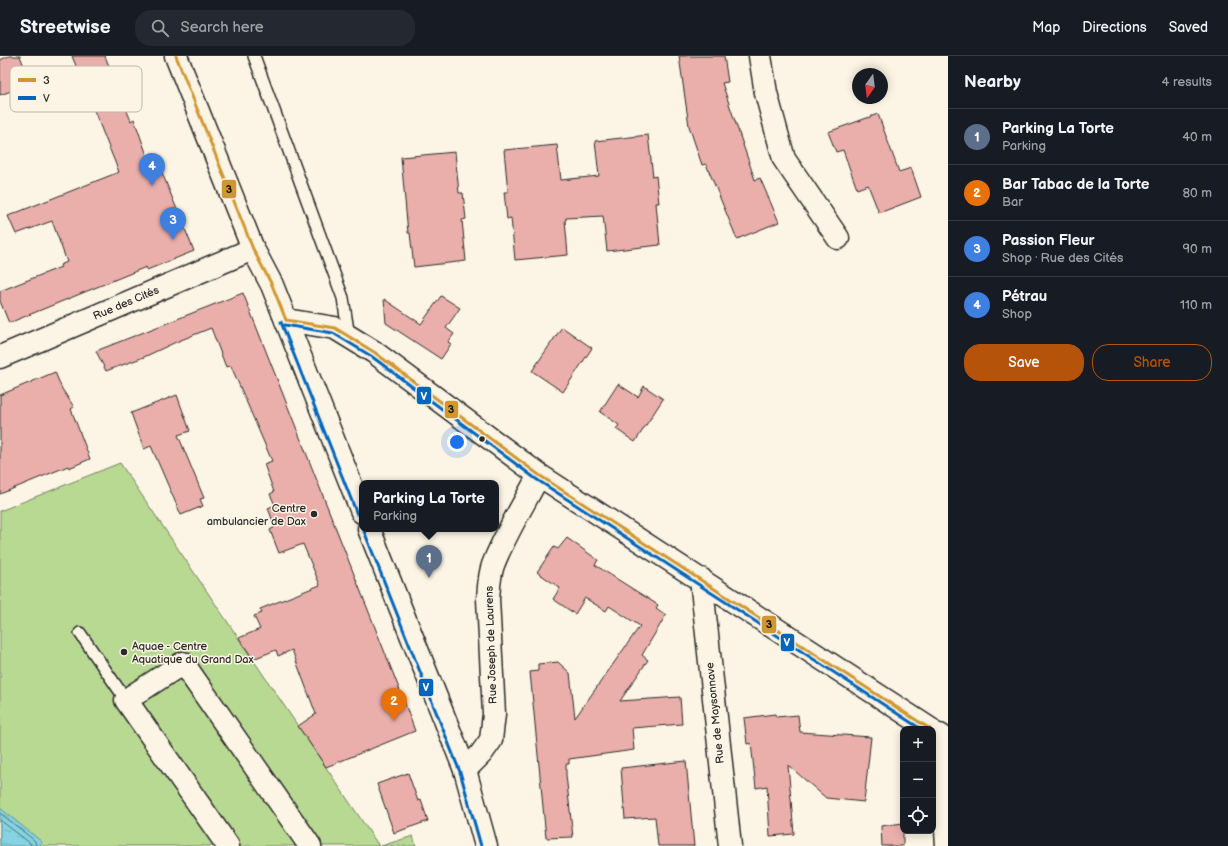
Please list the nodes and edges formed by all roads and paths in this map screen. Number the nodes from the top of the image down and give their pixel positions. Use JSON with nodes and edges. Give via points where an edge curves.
{"nodes":[{"id":1,"x":176,"y":56,"type":"edge"},
{"id":2,"x":254,"y":56,"type":"edge"},
{"id":3,"x":760,"y":56,"type":"edge"},
{"id":4,"x":838,"y":238,"type":"dead end"},
{"id":5,"x":252,"y":249,"type":"junction"},
{"id":6,"x":286,"y":320,"type":"junction"},
{"id":7,"x":349,"y":337,"type":"junction"},
{"id":8,"x":0,"y":357,"type":"edge"},
{"id":9,"x":540,"y":475,"type":"junction"},
{"id":10,"x":359,"y":504,"type":"edge"},
{"id":11,"x":370,"y":532,"type":"edge"},
{"id":12,"x":701,"y":579,"type":"junction"},
{"id":13,"x":80,"y":633,"type":"dead end"},
{"id":14,"x":126,"y":700,"type":"junction"},
{"id":15,"x":938,"y":734,"type":"edge"},
{"id":16,"x":465,"y":770,"type":"junction"},
{"id":17,"x":228,"y":846,"type":"edge"},
{"id":18,"x":310,"y":846,"type":"edge"},
{"id":19,"x":486,"y":846,"type":"edge"},
{"id":20,"x":730,"y":846,"type":"edge"},
{"id":21,"x":947,"y":846,"type":"edge"}],
"edges":[{"from":1,"to":5,"type":"street"},
{"from":2,"to":7,"type":"lane","via":[[343,298]]},
{"from":3,"to":4,"type":"street","via":[[766,94],[784,159]]},
{"from":5,"to":6,"type":"street","via":[[272,285]]},
{"from":5,"to":8,"type":"street","name":"Rue des Cités"},
{"from":6,"to":7,"type":"street","via":[[335,328]]},
{"from":6,"to":10,"type":"street"},
{"from":7,"to":9,"type":"street","via":[[374,352]]},
{"from":9,"to":12,"type":"street"},
{"from":9,"to":16,"type":"street","name":"Rue Joseph de Laurens","via":[[492,566],[488,599],[494,714],[491,740]]},
{"from":11,"to":16,"type":"street"},
{"from":12,"to":15,"type":"street"},
{"from":12,"to":20,"type":"street","name":"Rue de Maysonnave"},
{"from":13,"to":14,"type":"lane"},
{"from":14,"to":17,"type":"street"},
{"from":14,"to":18,"type":"street","via":[[183,663]]},
{"from":15,"to":21,"type":"street"},
{"from":16,"to":19,"type":"street"}]}
